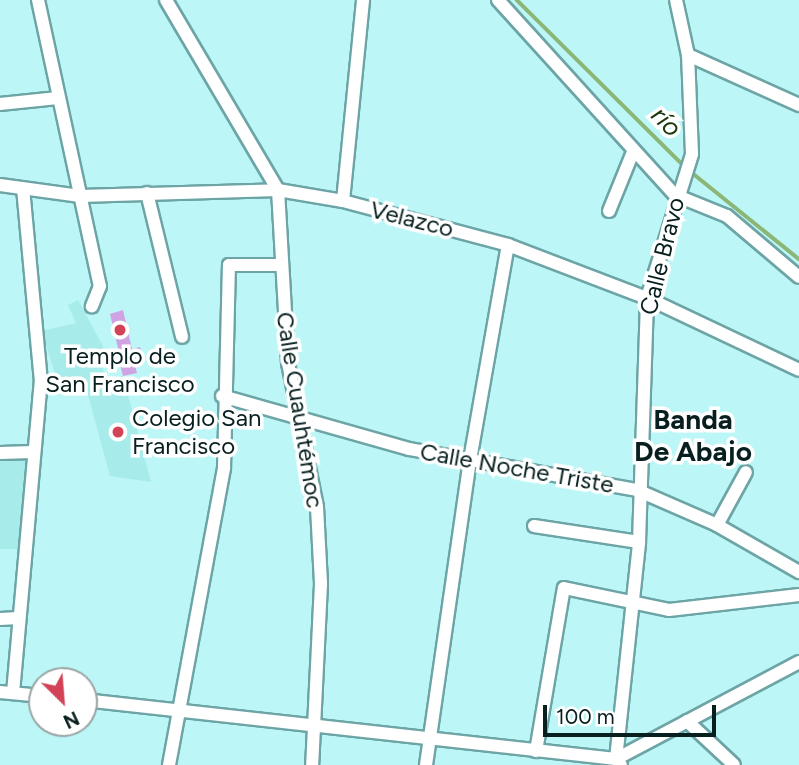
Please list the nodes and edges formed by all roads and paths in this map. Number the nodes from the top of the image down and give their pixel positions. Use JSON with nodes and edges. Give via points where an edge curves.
{"nodes":[{"id":1,"x":38,"y":0,"type":"edge"},
{"id":2,"x":166,"y":0,"type":"edge"},
{"id":3,"x":363,"y":0,"type":"edge"},
{"id":4,"x":498,"y":0,"type":"edge"},
{"id":5,"x":676,"y":0,"type":"edge"},
{"id":6,"x":688,"y":55,"type":"junction"},
{"id":7,"x":58,"y":98,"type":"junction"},
{"id":8,"x":0,"y":104,"type":"edge"},
{"id":9,"x":799,"y":105,"type":"edge"},
{"id":10,"x":633,"y":152,"type":"junction"},
{"id":11,"x":0,"y":185,"type":"edge"},
{"id":12,"x":23,"y":189,"type":"junction"},
{"id":13,"x":278,"y":190,"type":"junction"},
{"id":14,"x":676,"y":192,"type":"junction"},
{"id":15,"x":147,"y":193,"type":"junction"},
{"id":16,"x":80,"y":196,"type":"junction"},
{"id":17,"x":343,"y":201,"type":"junction"},
{"id":18,"x":609,"y":211,"type":"dead end"},
{"id":19,"x":508,"y":245,"type":"junction"},
{"id":20,"x":279,"y":265,"type":"junction"},
{"id":21,"x":799,"y":277,"type":"edge"},
{"id":22,"x":647,"y":298,"type":"junction"},
{"id":23,"x":92,"y":306,"type":"dead end"},
{"id":24,"x":183,"y":337,"type":"dead end"},
{"id":25,"x":799,"y":370,"type":"edge"},
{"id":26,"x":222,"y":396,"type":"junction"},
{"id":27,"x":298,"y":414,"type":"junction"},
{"id":28,"x":32,"y":452,"type":"junction"},
{"id":29,"x":0,"y":453,"type":"edge"},
{"id":30,"x":470,"y":460,"type":"junction"},
{"id":31,"x":746,"y":472,"type":"dead end"},
{"id":32,"x":638,"y":490,"type":"junction"},
{"id":33,"x":718,"y":525,"type":"junction"},
{"id":34,"x":534,"y":526,"type":"dead end"},
{"id":35,"x":639,"y":542,"type":"junction"},
{"id":36,"x":799,"y":572,"type":"edge"},
{"id":37,"x":799,"y":595,"type":"edge"},
{"id":38,"x":635,"y":600,"type":"junction"},
{"id":39,"x":19,"y":618,"type":"junction"},
{"id":40,"x":0,"y":619,"type":"edge"},
{"id":41,"x":799,"y":662,"type":"edge"},
{"id":42,"x":6,"y":693,"type":"edge"},
{"id":43,"x":28,"y":695,"type":"edge"},
{"id":44,"x":98,"y":701,"type":"edge"},
{"id":45,"x":181,"y":709,"type":"junction"},
{"id":46,"x":688,"y":720,"type":"junction"},
{"id":47,"x":313,"y":725,"type":"junction"},
{"id":48,"x":429,"y":739,"type":"junction"},
{"id":49,"x":536,"y":751,"type":"junction"},
{"id":50,"x":618,"y":762,"type":"edge"},
{"id":51,"x":169,"y":765,"type":"edge"},
{"id":52,"x":312,"y":765,"type":"edge"},
{"id":53,"x":426,"y":765,"type":"edge"},
{"id":54,"x":734,"y":765,"type":"edge"}],
"edges":[{"from":1,"to":7,"type":"street"},
{"from":2,"to":13,"type":"street","name":"Calle Cuauhtémoc"},
{"from":3,"to":17,"type":"street"},
{"from":4,"to":10,"type":"street"},
{"from":5,"to":6,"type":"street","name":"Calle Bravo"},
{"from":6,"to":9,"type":"street"},
{"from":6,"to":14,"type":"street","name":"Calle Bravo","via":[[692,154]]},
{"from":7,"to":8,"type":"street"},
{"from":7,"to":16,"type":"street"},
{"from":10,"to":14,"type":"street"},
{"from":10,"to":18,"type":"street"},
{"from":11,"to":12,"type":"street","name":"Velazco"},
{"from":12,"to":16,"type":"street","name":"Velazco"},
{"from":12,"to":28,"type":"street","via":[[41,382]]},
{"from":13,"to":15,"type":"street","name":"Velazco"},
{"from":13,"to":17,"type":"street","name":"Velazco"},
{"from":13,"to":20,"type":"street","name":"Calle Cuauhtémoc"},
{"from":14,"to":21,"type":"street","via":[[727,216]]},
{"from":14,"to":22,"type":"street","name":"Calle Bravo"},
{"from":15,"to":16,"type":"street","name":"Velazco"},
{"from":15,"to":24,"type":"street"},
{"from":16,"to":23,"type":"street","via":[[100,286]]},
{"from":17,"to":19,"type":"street","name":"Velazco"},
{"from":19,"to":22,"type":"street","name":"Velazco"},
{"from":19,"to":30,"type":"street"},
{"from":20,"to":26,"type":"street","via":[[229,265]]},
{"from":20,"to":27,"type":"street","name":"Calle Cuauhtémoc"},
{"from":22,"to":25,"type":"street","name":"Velazco"},
{"from":22,"to":32,"type":"street","name":"Calle Bravo"},
{"from":26,"to":27,"type":"street","name":"Calle Noche Triste"},
{"from":26,"to":45,"type":"street","via":[[224,468]]},
{"from":27,"to":30,"type":"street","name":"Calle Noche Triste","via":[[409,449]]},
{"from":27,"to":47,"type":"street","name":"Calle Cuauhtémoc","via":[[318,520],[321,584]]},
{"from":28,"to":29,"type":"street"},
{"from":28,"to":39,"type":"street"},
{"from":30,"to":32,"type":"street","name":"Calle Noche Triste"},
{"from":30,"to":48,"type":"street"},
{"from":31,"to":33,"type":"street"},
{"from":32,"to":33,"type":"street","name":"Calle Noche Triste"},
{"from":32,"to":35,"type":"street","name":"Calle Bravo"},
{"from":33,"to":36,"type":"street","name":"Calle Noche Triste"},
{"from":34,"to":35,"type":"street"},
{"from":35,"to":38,"type":"street","name":"Calle Bravo"},
{"from":37,"to":38,"type":"street","via":[[669,610]]},
{"from":38,"to":49,"type":"street","via":[[565,588]]},
{"from":38,"to":50,"type":"street","name":"Calle Bravo"},
{"from":39,"to":40,"type":"street"},
{"from":39,"to":42,"type":"street"},
{"from":41,"to":46,"type":"street"},
{"from":42,"to":43,"type":"street"},
{"from":44,"to":45,"type":"street"},
{"from":45,"to":47,"type":"street"},
{"from":45,"to":51,"type":"street"},
{"from":46,"to":50,"type":"street"},
{"from":46,"to":54,"type":"street"},
{"from":47,"to":48,"type":"street"},
{"from":47,"to":52,"type":"street","name":"Calle Cuauhtémoc"},
{"from":48,"to":49,"type":"street"},
{"from":48,"to":53,"type":"street"},
{"from":49,"to":50,"type":"street"}]}
